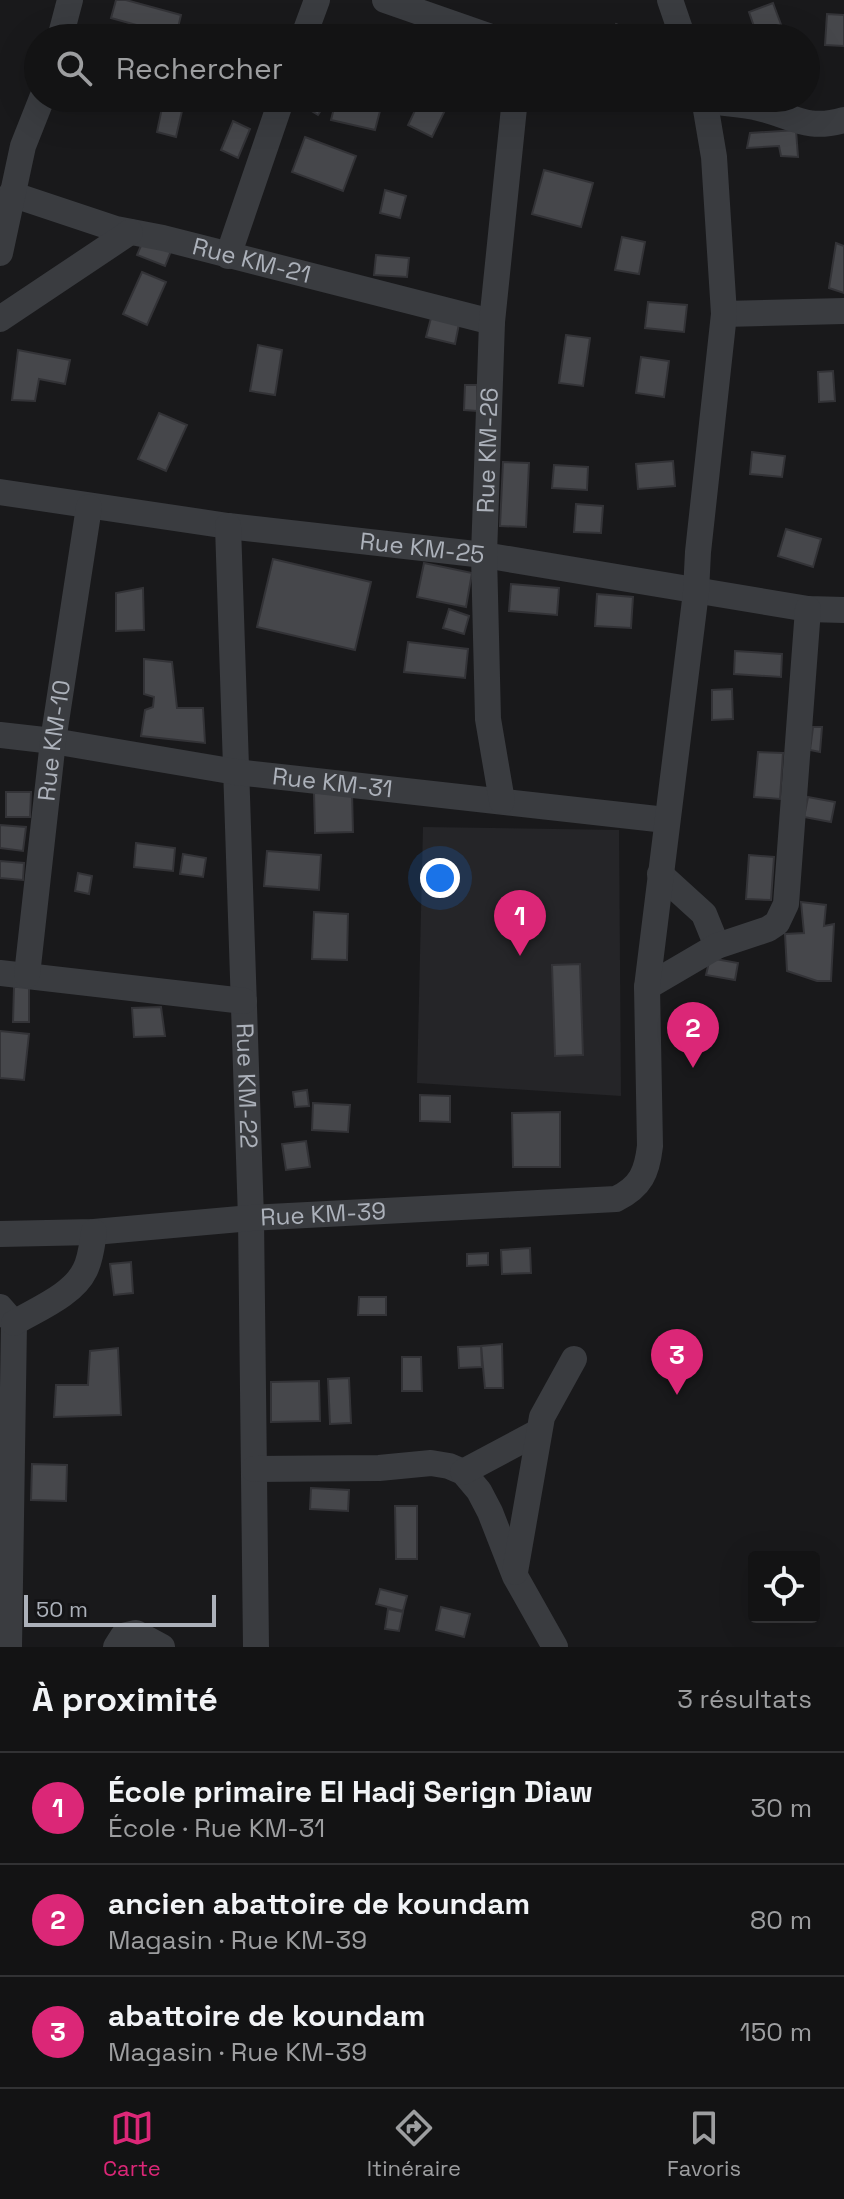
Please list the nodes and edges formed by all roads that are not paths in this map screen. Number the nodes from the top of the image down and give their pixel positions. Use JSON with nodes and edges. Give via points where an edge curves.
{"nodes":[{"id":1,"x":70,"y":0,"type":"edge"},
{"id":2,"x":317,"y":0,"type":"edge"},
{"id":3,"x":385,"y":0,"type":"edge"},
{"id":4,"x":670,"y":0,"type":"edge"},
{"id":5,"x":64,"y":24,"type":"edge"},
{"id":6,"x":308,"y":24,"type":"edge"},
{"id":7,"x":454,"y":24,"type":"edge"},
{"id":8,"x":678,"y":24,"type":"edge"},
{"id":9,"x":36,"y":112,"type":"edge"},
{"id":10,"x":277,"y":112,"type":"edge"},
{"id":11,"x":514,"y":112,"type":"edge"},
{"id":12,"x":705,"y":112,"type":"edge"},
{"id":13,"x":771,"y":112,"type":"edge"},
{"id":14,"x":844,"y":120,"type":"edge"},
{"id":15,"x":11,"y":194,"type":"junction"},
{"id":16,"x":130,"y":232,"type":"junction"},
{"id":17,"x":0,"y":253,"type":"edge"},
{"id":18,"x":228,"y":256,"type":"junction"},
{"id":19,"x":844,"y":311,"type":"edge"},
{"id":20,"x":724,"y":314,"type":"junction"},
{"id":21,"x":0,"y":319,"type":"edge"},
{"id":22,"x":492,"y":322,"type":"junction"},
{"id":23,"x":0,"y":492,"type":"edge"},
{"id":24,"x":89,"y":507,"type":"junction"},
{"id":25,"x":228,"y":526,"type":"junction"},
{"id":26,"x":484,"y":555,"type":"junction"},
{"id":27,"x":696,"y":592,"type":"junction"},
{"id":28,"x":808,"y":609,"type":"junction"},
{"id":29,"x":844,"y":610,"type":"edge"},
{"id":30,"x":0,"y":735,"type":"edge"},
{"id":31,"x":53,"y":741,"type":"junction"},
{"id":32,"x":236,"y":772,"type":"junction"},
{"id":33,"x":502,"y":801,"type":"junction"},
{"id":34,"x":666,"y":820,"type":"junction"},
{"id":35,"x":660,"y":874,"type":"junction"},
{"id":36,"x":717,"y":946,"type":"junction"},
{"id":37,"x":0,"y":973,"type":"edge"},
{"id":38,"x":27,"y":975,"type":"junction"},
{"id":39,"x":647,"y":987,"type":"junction"},
{"id":40,"x":244,"y":1001,"type":"junction"},
{"id":41,"x":251,"y":1218,"type":"junction"},
{"id":42,"x":94,"y":1232,"type":"junction"},
{"id":43,"x":0,"y":1234,"type":"edge"},
{"id":44,"x":7,"y":1315,"type":"edge"},
{"id":45,"x":574,"y":1359,"type":"dead end"},
{"id":46,"x":538,"y":1432,"type":"junction"},
{"id":47,"x":254,"y":1469,"type":"junction"},
{"id":48,"x":463,"y":1472,"type":"junction"},
{"id":49,"x":515,"y":1576,"type":"junction"},
{"id":50,"x":249,"y":1645,"type":"edge"},
{"id":51,"x":9,"y":1647,"type":"edge"},
{"id":52,"x":116,"y":1647,"type":"edge"},
{"id":53,"x":162,"y":1647,"type":"edge"},
{"id":54,"x":555,"y":1647,"type":"edge"}],
"edges":[{"from":1,"to":5,"type":"street"},
{"from":2,"to":6,"type":"street"},
{"from":3,"to":7,"type":"street"},
{"from":4,"to":8,"type":"street"},
{"from":9,"to":15,"type":"street"},
{"from":10,"to":18,"type":"street"},
{"from":11,"to":22,"type":"street","name":"Rue KM-26"},
{"from":12,"to":20,"type":"street","via":[[714,157]]},
{"from":13,"to":14,"type":"street","via":[[811,125]]},
{"from":15,"to":16,"type":"street","name":"Rue KM-21"},
{"from":15,"to":17,"type":"street"},
{"from":16,"to":18,"type":"street","name":"Rue KM-21"},
{"from":16,"to":21,"type":"street"},
{"from":18,"to":22,"type":"street","name":"Rue KM-21"},
{"from":19,"to":20,"type":"street"},
{"from":20,"to":27,"type":"street"},
{"from":22,"to":26,"type":"street","name":"Rue KM-26"},
{"from":23,"to":24,"type":"street","name":"Rue KM-25"},
{"from":24,"to":25,"type":"street","name":"Rue KM-25"},
{"from":24,"to":31,"type":"street","name":"Rue KM-10"},
{"from":25,"to":26,"type":"street","name":"Rue KM-25"},
{"from":25,"to":32,"type":"street","name":"Rue KM-22"},
{"from":26,"to":27,"type":"street","name":"Rue KM-25"},
{"from":26,"to":33,"type":"street","name":"Rue KM-26","via":[[488,719]]},
{"from":27,"to":28,"type":"street","name":"Rue KM-25"},
{"from":27,"to":34,"type":"street"},
{"from":28,"to":29,"type":"street","name":"Rue KM-25"},
{"from":28,"to":36,"type":"street","via":[[786,904],[768,929]]},
{"from":30,"to":31,"type":"street","name":"Rue KM-31"},
{"from":31,"to":32,"type":"street","name":"Rue KM-31"},
{"from":31,"to":38,"type":"street","name":"Rue KM-10"},
{"from":32,"to":33,"type":"street","name":"Rue KM-31"},
{"from":32,"to":40,"type":"street","name":"Rue KM-22"},
{"from":33,"to":34,"type":"street","name":"Rue KM-31"},
{"from":34,"to":35,"type":"street"},
{"from":35,"to":36,"type":"street","via":[[704,914]]},
{"from":35,"to":39,"type":"street"},
{"from":36,"to":39,"type":"street"},
{"from":37,"to":38,"type":"street"},
{"from":38,"to":40,"type":"street"},
{"from":39,"to":41,"type":"street","name":"Rue KM-39","via":[[650,1146],[648,1166],[632,1192],[616,1199]]},
{"from":40,"to":41,"type":"street","name":"Rue KM-22"},
{"from":41,"to":42,"type":"street","name":"Rue KM-39"},
{"from":41,"to":47,"type":"street","name":"Rue KM-22"},
{"from":42,"to":43,"type":"street","name":"Rue KM-39"},
{"from":42,"to":44,"type":"street","via":[[78,1280],[59,1297]]},
{"from":44,"to":51,"type":"street"},
{"from":45,"to":46,"type":"street"},
{"from":46,"to":48,"type":"street"},
{"from":46,"to":49,"type":"street"},
{"from":47,"to":48,"type":"street","via":[[431,1463]]},
{"from":47,"to":50,"type":"street","name":"Rue KM-22"},
{"from":48,"to":49,"type":"street","via":[[490,1512]]},
{"from":49,"to":54,"type":"street"},
{"from":52,"to":53,"type":"street","via":[[123,1636],[136,1633]]}]}
